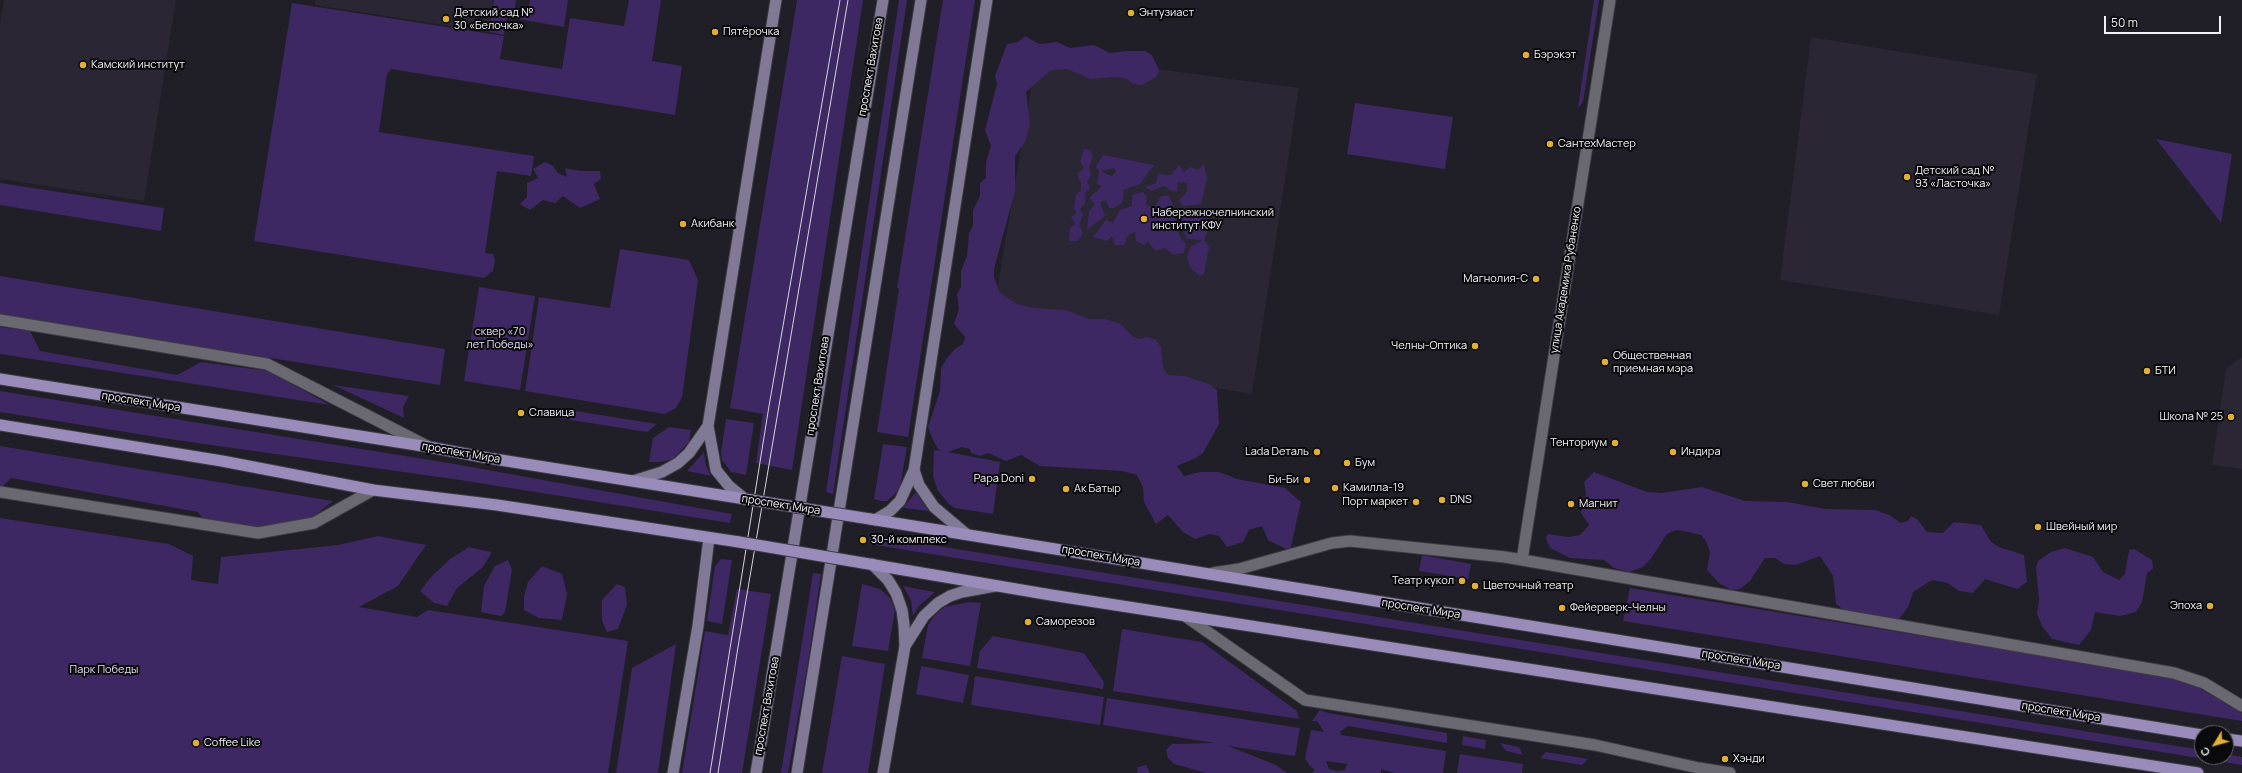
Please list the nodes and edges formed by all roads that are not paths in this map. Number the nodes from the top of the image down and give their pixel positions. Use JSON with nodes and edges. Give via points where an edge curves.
{"nodes":[{"id":1,"x":776,"y":0,"type":"edge"},
{"id":2,"x":883,"y":0,"type":"edge"},
{"id":3,"x":921,"y":0,"type":"edge"},
{"id":4,"x":987,"y":0,"type":"edge"},
{"id":5,"x":1610,"y":0,"type":"edge"},
{"id":6,"x":0,"y":320,"type":"edge"},
{"id":7,"x":0,"y":379,"type":"edge"},
{"id":8,"x":0,"y":425,"type":"edge"},
{"id":9,"x":708,"y":426,"type":"junction"},
{"id":10,"x":429,"y":447,"type":"junction"},
{"id":11,"x":914,"y":470,"type":"junction"},
{"id":12,"x":633,"y":481,"type":"junction"},
{"id":13,"x":373,"y":490,"type":"junction"},
{"id":14,"x":0,"y":492,"type":"edge"},
{"id":15,"x":745,"y":499,"type":"junction"},
{"id":16,"x":872,"y":519,"type":"junction"},
{"id":17,"x":965,"y":533,"type":"junction"},
{"id":18,"x":709,"y":538,"type":"junction"},
{"id":19,"x":1522,"y":560,"type":"junction"},
{"id":20,"x":868,"y":564,"type":"junction"},
{"id":21,"x":1196,"y":573,"type":"junction"},
{"id":22,"x":995,"y":586,"type":"junction"},
{"id":23,"x":1185,"y":616,"type":"junction"},
{"id":24,"x":905,"y":646,"type":"junction"},
{"id":25,"x":2242,"y":706,"type":"edge"},
{"id":26,"x":2194,"y":734,"type":"edge"},
{"id":27,"x":673,"y":773,"type":"edge"},
{"id":28,"x":756,"y":773,"type":"edge"},
{"id":29,"x":797,"y":773,"type":"edge"},
{"id":30,"x":883,"y":773,"type":"edge"},
{"id":31,"x":1730,"y":773,"type":"edge"},
{"id":32,"x":2198,"y":773,"type":"edge"}],
"edges":[{"from":1,"to":9,"type":"main road"},
{"from":2,"to":28,"type":"main road","name":"проспект Вахитова"},
{"from":3,"to":29,"type":"main road"},
{"from":4,"to":11,"type":"main road"},
{"from":5,"to":19,"type":"street","name":"улица Академика Рубаненко"},
{"from":6,"to":10,"type":"street","via":[[267,364]]},
{"from":7,"to":10,"type":"main road","name":"проспект Мира"},
{"from":8,"to":13,"type":"main road","via":[[222,461]]},
{"from":9,"to":12,"type":"main road","via":[[678,464]]},
{"from":9,"to":15,"type":"main road","via":[[716,470],[729,486]]},
{"from":10,"to":12,"type":"main road","name":"проспект Мира"},
{"from":11,"to":16,"type":"main road","via":[[900,501],[890,511]]},
{"from":11,"to":17,"type":"main road","via":[[919,485],[934,507]]},
{"from":12,"to":15,"type":"main road","name":"проспект Мира"},
{"from":13,"to":14,"type":"street","via":[[314,523],[258,533]]},
{"from":13,"to":18,"type":"main road","via":[[497,505]]},
{"from":15,"to":16,"type":"main road","name":"проспект Мира","bridge":true},
{"from":16,"to":17,"type":"main road","name":"проспект Мира"},
{"from":17,"to":21,"type":"main road","name":"проспект Мира"},
{"from":18,"to":20,"type":"main road","bridge":true},
{"from":18,"to":27,"type":"main road","via":[[698,626]]},
{"from":19,"to":21,"type":"street","via":[[1350,541],[1332,543],[1239,569],[1218,573]]},
{"from":19,"to":25,"type":"street","via":[[2174,673],[2204,683]]},
{"from":20,"to":22,"type":"main road"},
{"from":20,"to":24,"type":"main road","via":[[888,580],[900,600]]},
{"from":21,"to":26,"type":"main road","name":"проспект Мира"},
{"from":22,"to":23,"type":"main road"},
{"from":22,"to":24,"type":"main road","via":[[962,592],[938,604],[924,616]]},
{"from":23,"to":31,"type":"street","via":[[1305,700],[1595,745]]},
{"from":23,"to":32,"type":"main road"},
{"from":24,"to":30,"type":"main road"}]}
